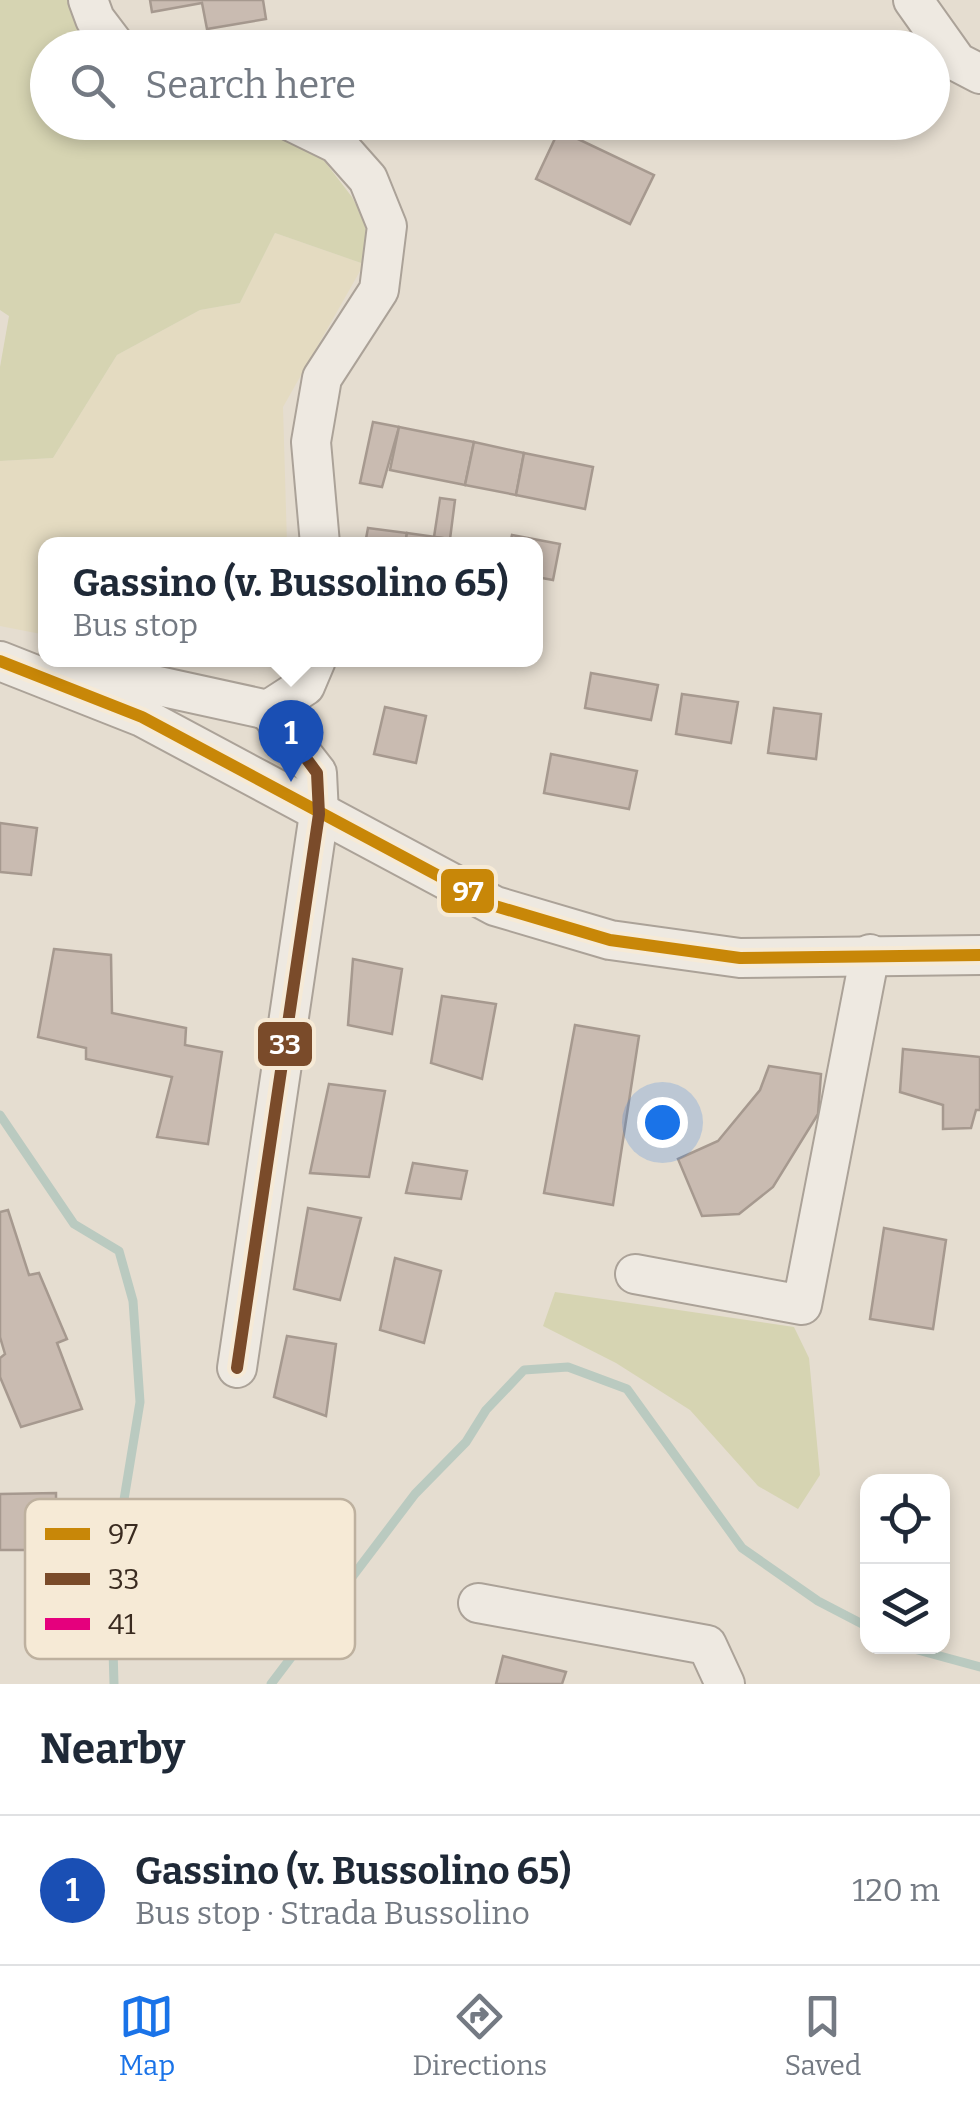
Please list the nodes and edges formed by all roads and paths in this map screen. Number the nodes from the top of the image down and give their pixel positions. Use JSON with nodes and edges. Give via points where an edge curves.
{"nodes":[{"id":1,"x":88,"y":0,"type":"edge"},
{"id":2,"x":913,"y":0,"type":"edge"},
{"id":3,"x":103,"y":30,"type":"edge"},
{"id":4,"x":935,"y":30,"type":"edge"},
{"id":5,"x":950,"y":51,"type":"edge"},
{"id":6,"x":980,"y":74,"type":"edge"},
{"id":7,"x":329,"y":140,"type":"edge"},
{"id":8,"x":319,"y":537,"type":"edge"},
{"id":9,"x":15,"y":667,"type":"edge"},
{"id":10,"x":313,"y":667,"type":"edge"},
{"id":11,"x":268,"y":710,"type":"junction"},
{"id":12,"x":320,"y":814,"type":"junction"},
{"id":13,"x":870,"y":954,"type":"junction"},
{"id":14,"x":980,"y":955,"type":"edge"},
{"id":15,"x":635,"y":1274,"type":"dead end"},
{"id":16,"x":236,"y":1368,"type":"dead end"},
{"id":17,"x":478,"y":1604,"type":"dead end"},
{"id":18,"x":725,"y":1684,"type":"edge"}],
"edges":[{"from":1,"to":3,"type":"street"},
{"from":2,"to":4,"type":"street"},
{"from":5,"to":6,"type":"street"},
{"from":7,"to":8,"type":"street","via":[[368,179],[387,226],[379,290],[322,378],[311,442]]},
{"from":9,"to":11,"type":"street","via":[[154,684]]},
{"from":9,"to":12,"type":"street","via":[[142,717]]},
{"from":10,"to":11,"type":"street","via":[[305,686]]},
{"from":11,"to":12,"type":"street","via":[[317,773]]},
{"from":12,"to":13,"type":"street","via":[[496,906],[610,940],[740,958]]},
{"from":12,"to":16,"type":"street"},
{"from":13,"to":14,"type":"street"},
{"from":13,"to":15,"type":"street","via":[[802,1305]]},
{"from":17,"to":18,"type":"street","via":[[707,1645]]}]}
